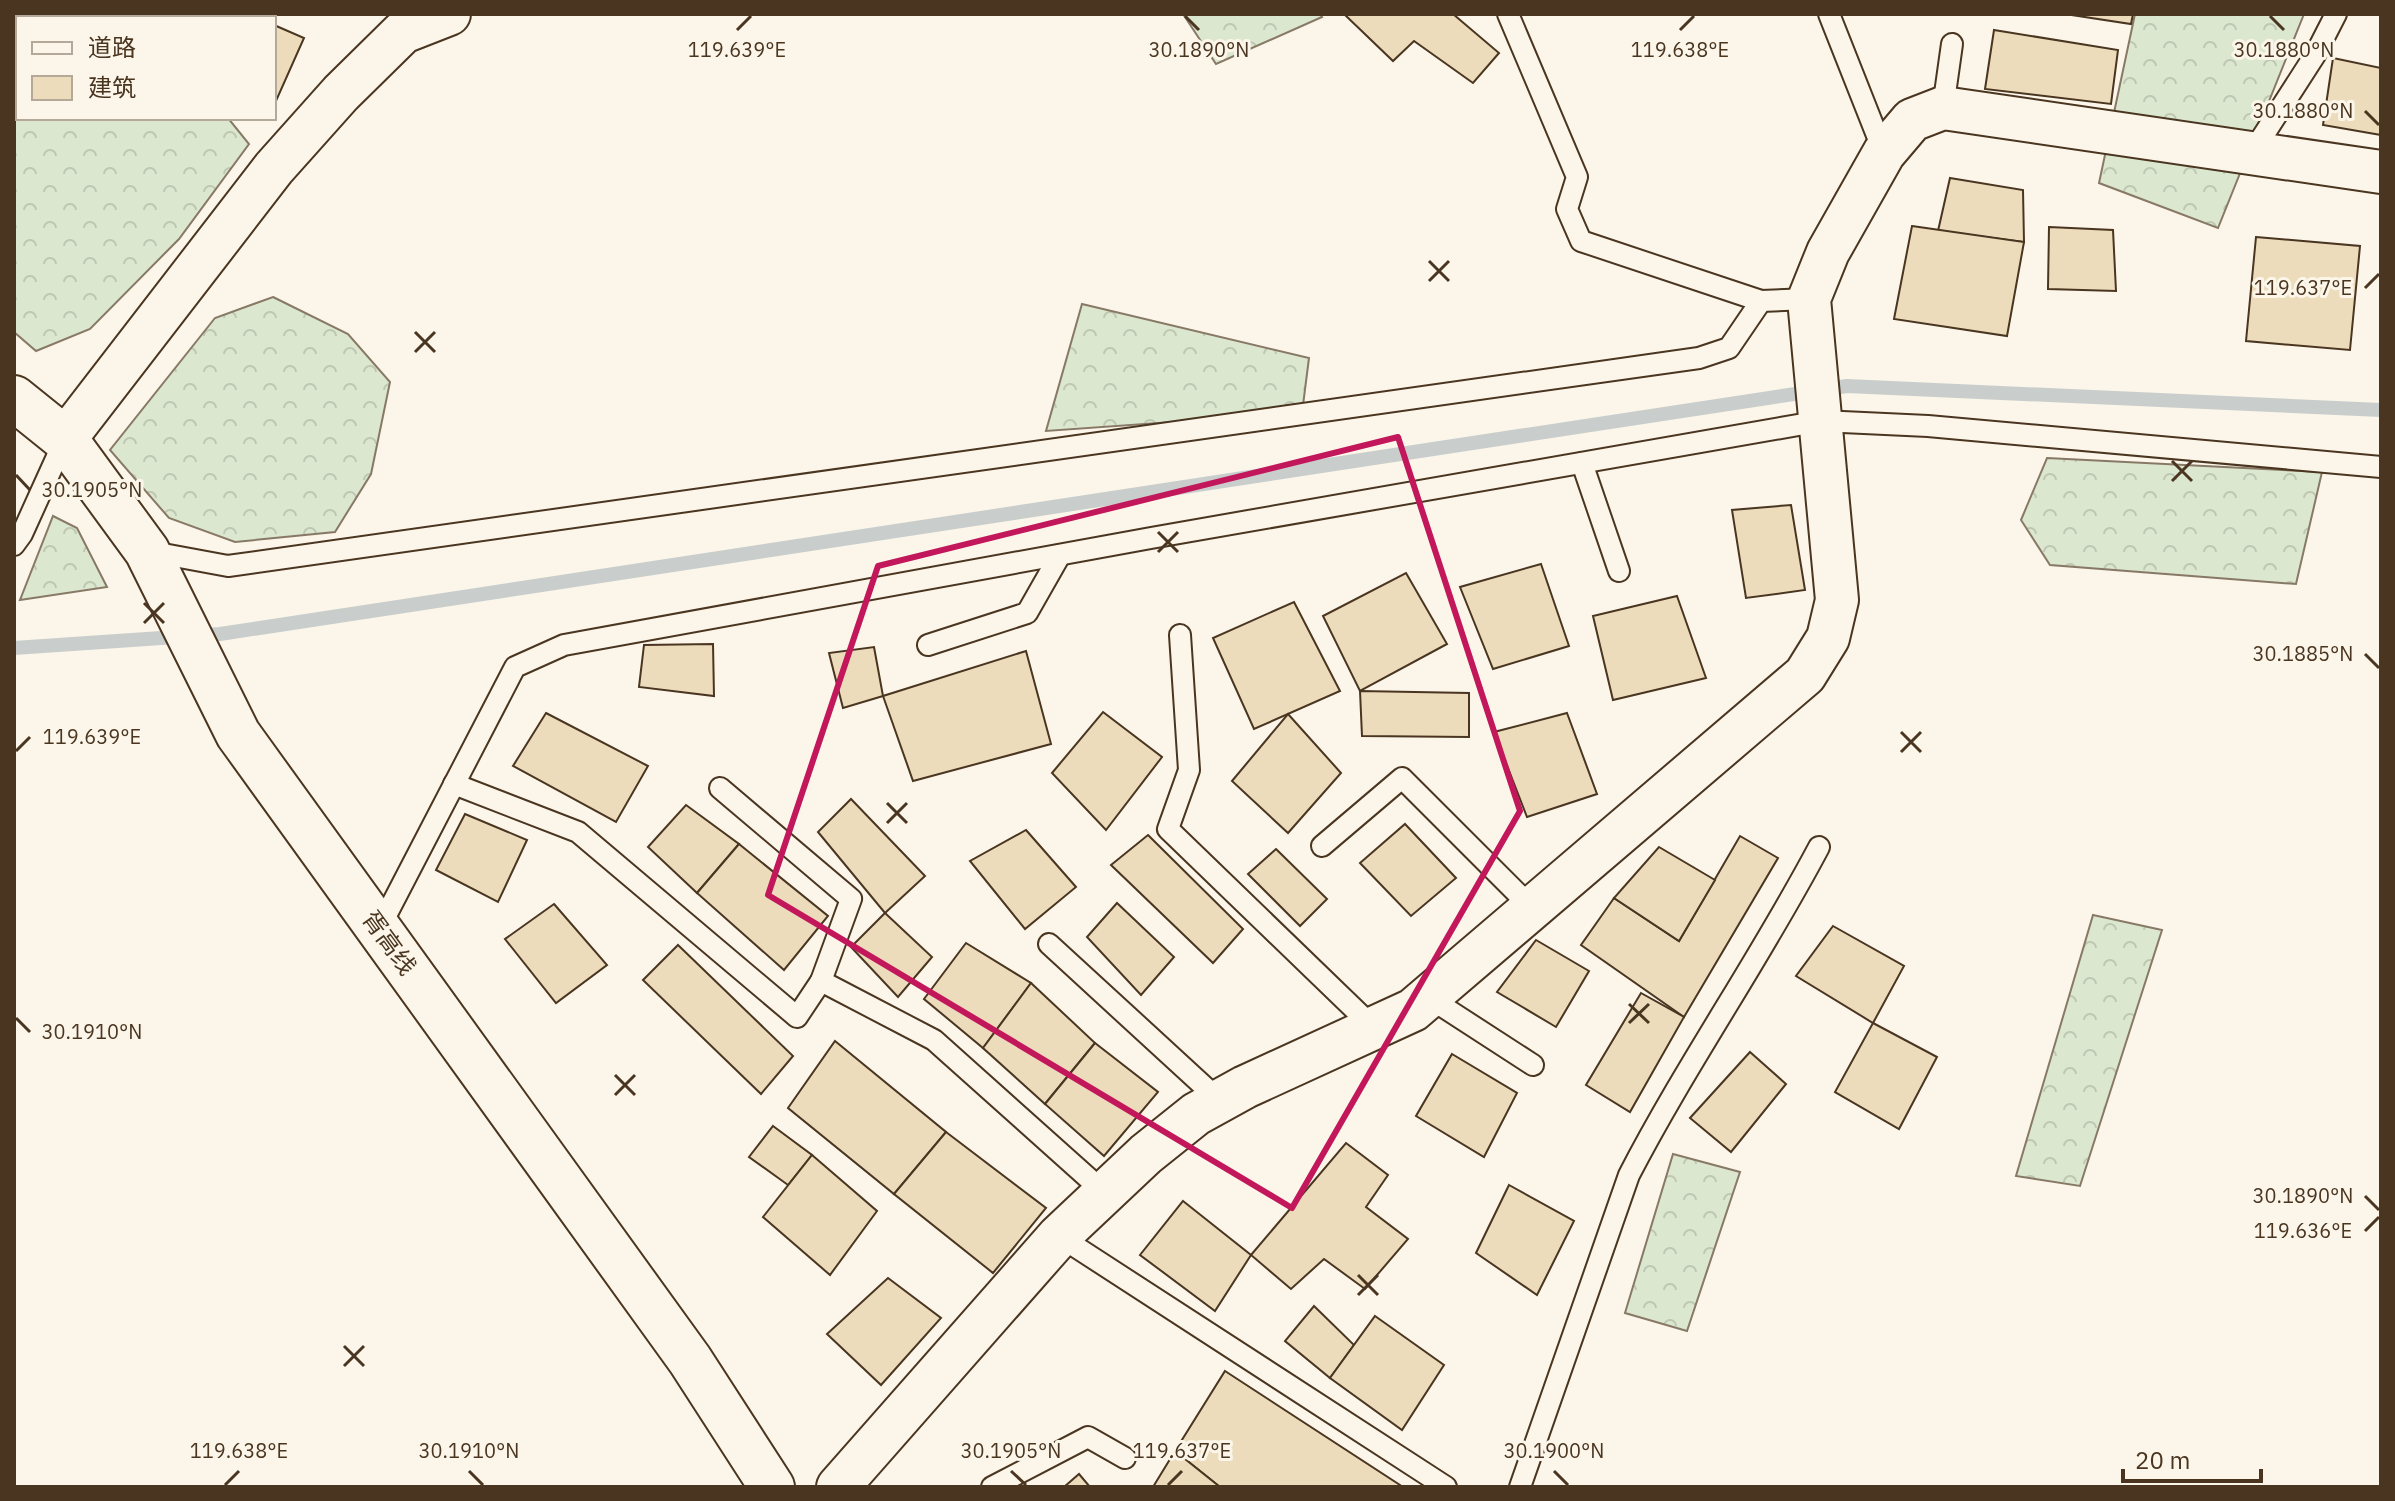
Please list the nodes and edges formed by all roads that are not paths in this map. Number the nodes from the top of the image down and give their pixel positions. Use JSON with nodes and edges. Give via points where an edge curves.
{"nodes":[{"id":1,"x":449,"y":14,"type":"edge"},
{"id":2,"x":1508,"y":14,"type":"edge"},
{"id":3,"x":1829,"y":14,"type":"edge"},
{"id":4,"x":2336,"y":14,"type":"edge"},
{"id":5,"x":1952,"y":44,"type":"dead end"},
{"id":6,"x":1943,"y":108,"type":"junction"},
{"id":7,"x":1884,"y":153,"type":"junction"},
{"id":8,"x":2252,"y":153,"type":"junction"},
{"id":9,"x":2381,"y":172,"type":"edge"},
{"id":10,"x":1809,"y":299,"type":"junction"},
{"id":11,"x":1761,"y":301,"type":"junction"},
{"id":12,"x":14,"y":398,"type":"edge"},
{"id":13,"x":1821,"y":421,"type":"junction"},
{"id":14,"x":65,"y":439,"type":"junction"},
{"id":15,"x":1582,"y":463,"type":"junction"},
{"id":16,"x":2381,"y":467,"type":"edge"},
{"id":17,"x":14,"y":545,"type":"edge"},
{"id":18,"x":147,"y":551,"type":"junction"},
{"id":19,"x":1060,"y":555,"type":"junction"},
{"id":20,"x":1619,"y":571,"type":"dead end"},
{"id":21,"x":1180,"y":635,"type":"dead end"},
{"id":22,"x":928,"y":645,"type":"dead end"},
{"id":23,"x":454,"y":784,"type":"junction"},
{"id":24,"x":720,"y":788,"type":"dead end"},
{"id":25,"x":1322,"y":846,"type":"dead end"},
{"id":26,"x":1819,"y":847,"type":"dead end"},
{"id":27,"x":1532,"y":908,"type":"junction"},
{"id":28,"x":379,"y":929,"type":"junction"},
{"id":29,"x":1049,"y":944,"type":"dead end"},
{"id":30,"x":821,"y":981,"type":"junction"},
{"id":31,"x":1428,"y":997,"type":"junction"},
{"id":32,"x":1375,"y":1029,"type":"junction"},
{"id":33,"x":1533,"y":1065,"type":"dead end"},
{"id":34,"x":1220,"y":1101,"type":"junction"},
{"id":35,"x":1105,"y":1193,"type":"junction"},
{"id":36,"x":1059,"y":1236,"type":"junction"},
{"id":37,"x":1125,"y":1458,"type":"dead end"},
{"id":38,"x":772,"y":1487,"type":"edge"},
{"id":39,"x":838,"y":1487,"type":"edge"},
{"id":40,"x":992,"y":1487,"type":"edge"},
{"id":41,"x":1446,"y":1487,"type":"edge"},
{"id":42,"x":1520,"y":1487,"type":"edge"}],
"edges":[{"from":1,"to":14,"type":"street","via":[[403,32],[341,93],[274,168]]},
{"from":2,"to":11,"type":"lane","via":[[1577,177],[1567,209],[1581,241]]},
{"from":3,"to":7,"type":"lane"},
{"from":4,"to":8,"type":"lane"},
{"from":5,"to":6,"type":"lane"},
{"from":6,"to":7,"type":"street","via":[[1912,120]]},
{"from":6,"to":8,"type":"street"},
{"from":7,"to":10,"type":"street","via":[[1828,252]]},
{"from":8,"to":9,"type":"street"},
{"from":10,"to":11,"type":"lane"},
{"from":10,"to":13,"type":"street"},
{"from":11,"to":18,"type":"lane","via":[[1729,348],[1699,358],[228,566]]},
{"from":12,"to":14,"type":"main road","name":"胥高线"},
{"from":13,"to":15,"type":"lane"},
{"from":13,"to":16,"type":"lane"},
{"from":13,"to":27,"type":"street","via":[[1837,600],[1828,638],[1805,675]]},
{"from":14,"to":17,"type":"lane"},
{"from":14,"to":18,"type":"main road","name":"胥高线"},
{"from":15,"to":19,"type":"lane"},
{"from":15,"to":20,"type":"lane"},
{"from":18,"to":28,"type":"main road","name":"胥高线","via":[[238,734]]},
{"from":19,"to":22,"type":"lane","via":[[1027,613]]},
{"from":19,"to":23,"type":"lane","via":[[564,645],[515,667]]},
{"from":21,"to":32,"type":"lane","via":[[1189,770],[1168,829]]},
{"from":23,"to":28,"type":"lane"},
{"from":23,"to":30,"type":"lane","via":[[578,832],[797,1017]]},
{"from":24,"to":30,"type":"lane","via":[[851,899]]},
{"from":25,"to":27,"type":"lane","via":[[1402,778]]},
{"from":26,"to":42,"type":"lane","via":[[1629,1175]]},
{"from":27,"to":31,"type":"street"},
{"from":28,"to":38,"type":"main road","name":"胥高线","via":[[690,1360]]},
{"from":29,"to":34,"type":"lane"},
{"from":30,"to":35,"type":"lane","via":[[934,1040]]},
{"from":31,"to":32,"type":"street"},
{"from":31,"to":33,"type":"lane"},
{"from":32,"to":34,"type":"street"},
{"from":34,"to":35,"type":"street","via":[[1146,1154]]},
{"from":35,"to":36,"type":"street"},
{"from":36,"to":39,"type":"street"},
{"from":36,"to":41,"type":"lane"},
{"from":37,"to":40,"type":"lane","via":[[1088,1437]]}]}
